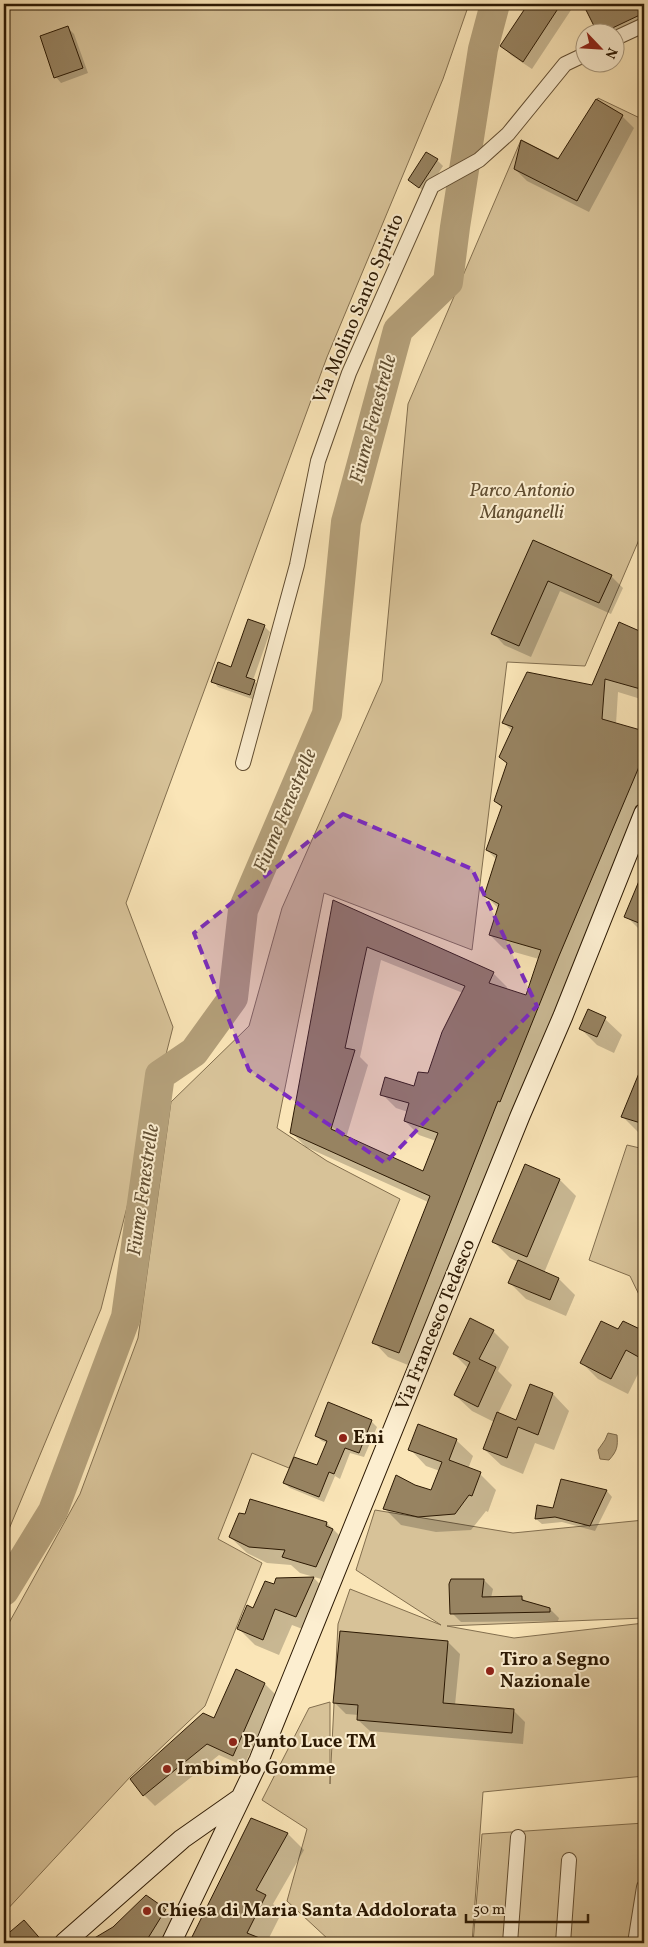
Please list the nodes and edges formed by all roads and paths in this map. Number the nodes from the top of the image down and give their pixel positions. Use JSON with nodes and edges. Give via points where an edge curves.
{"nodes":[{"id":1,"x":644,"y":25,"type":"edge"},
{"id":2,"x":626,"y":33,"type":"edge"},
{"id":3,"x":576,"y":59,"type":"edge"},
{"id":4,"x":242,"y":763,"type":"dead end"},
{"id":5,"x":644,"y":813,"type":"edge"},
{"id":6,"x":240,"y":1798,"type":"junction"},
{"id":7,"x":518,"y":1837,"type":"dead end"},
{"id":8,"x":569,"y":1860,"type":"dead end"},
{"id":9,"x":644,"y":1887,"type":"edge"},
{"id":10,"x":64,"y":1943,"type":"edge"},
{"id":11,"x":171,"y":1943,"type":"edge"},
{"id":12,"x":510,"y":1943,"type":"edge"},
{"id":13,"x":563,"y":1943,"type":"edge"},
{"id":14,"x":636,"y":1943,"type":"edge"}],
"edges":[{"from":1,"to":2,"type":"street"},
{"from":3,"to":4,"type":"street","name":"Via Molino Santo Spirito","via":[[566,64],[508,134],[479,160],[432,186],[349,373],[318,461],[297,566]]},
{"from":5,"to":6,"type":"street","name":"Via Francesco Tedesco","via":[[260,1760]]},
{"from":6,"to":10,"type":"street","via":[[182,1839]]},
{"from":6,"to":11,"type":"street","name":"Via Francesco Tedesco"},
{"from":7,"to":12,"type":"street"},
{"from":8,"to":13,"type":"street"},
{"from":9,"to":14,"type":"street"}]}
